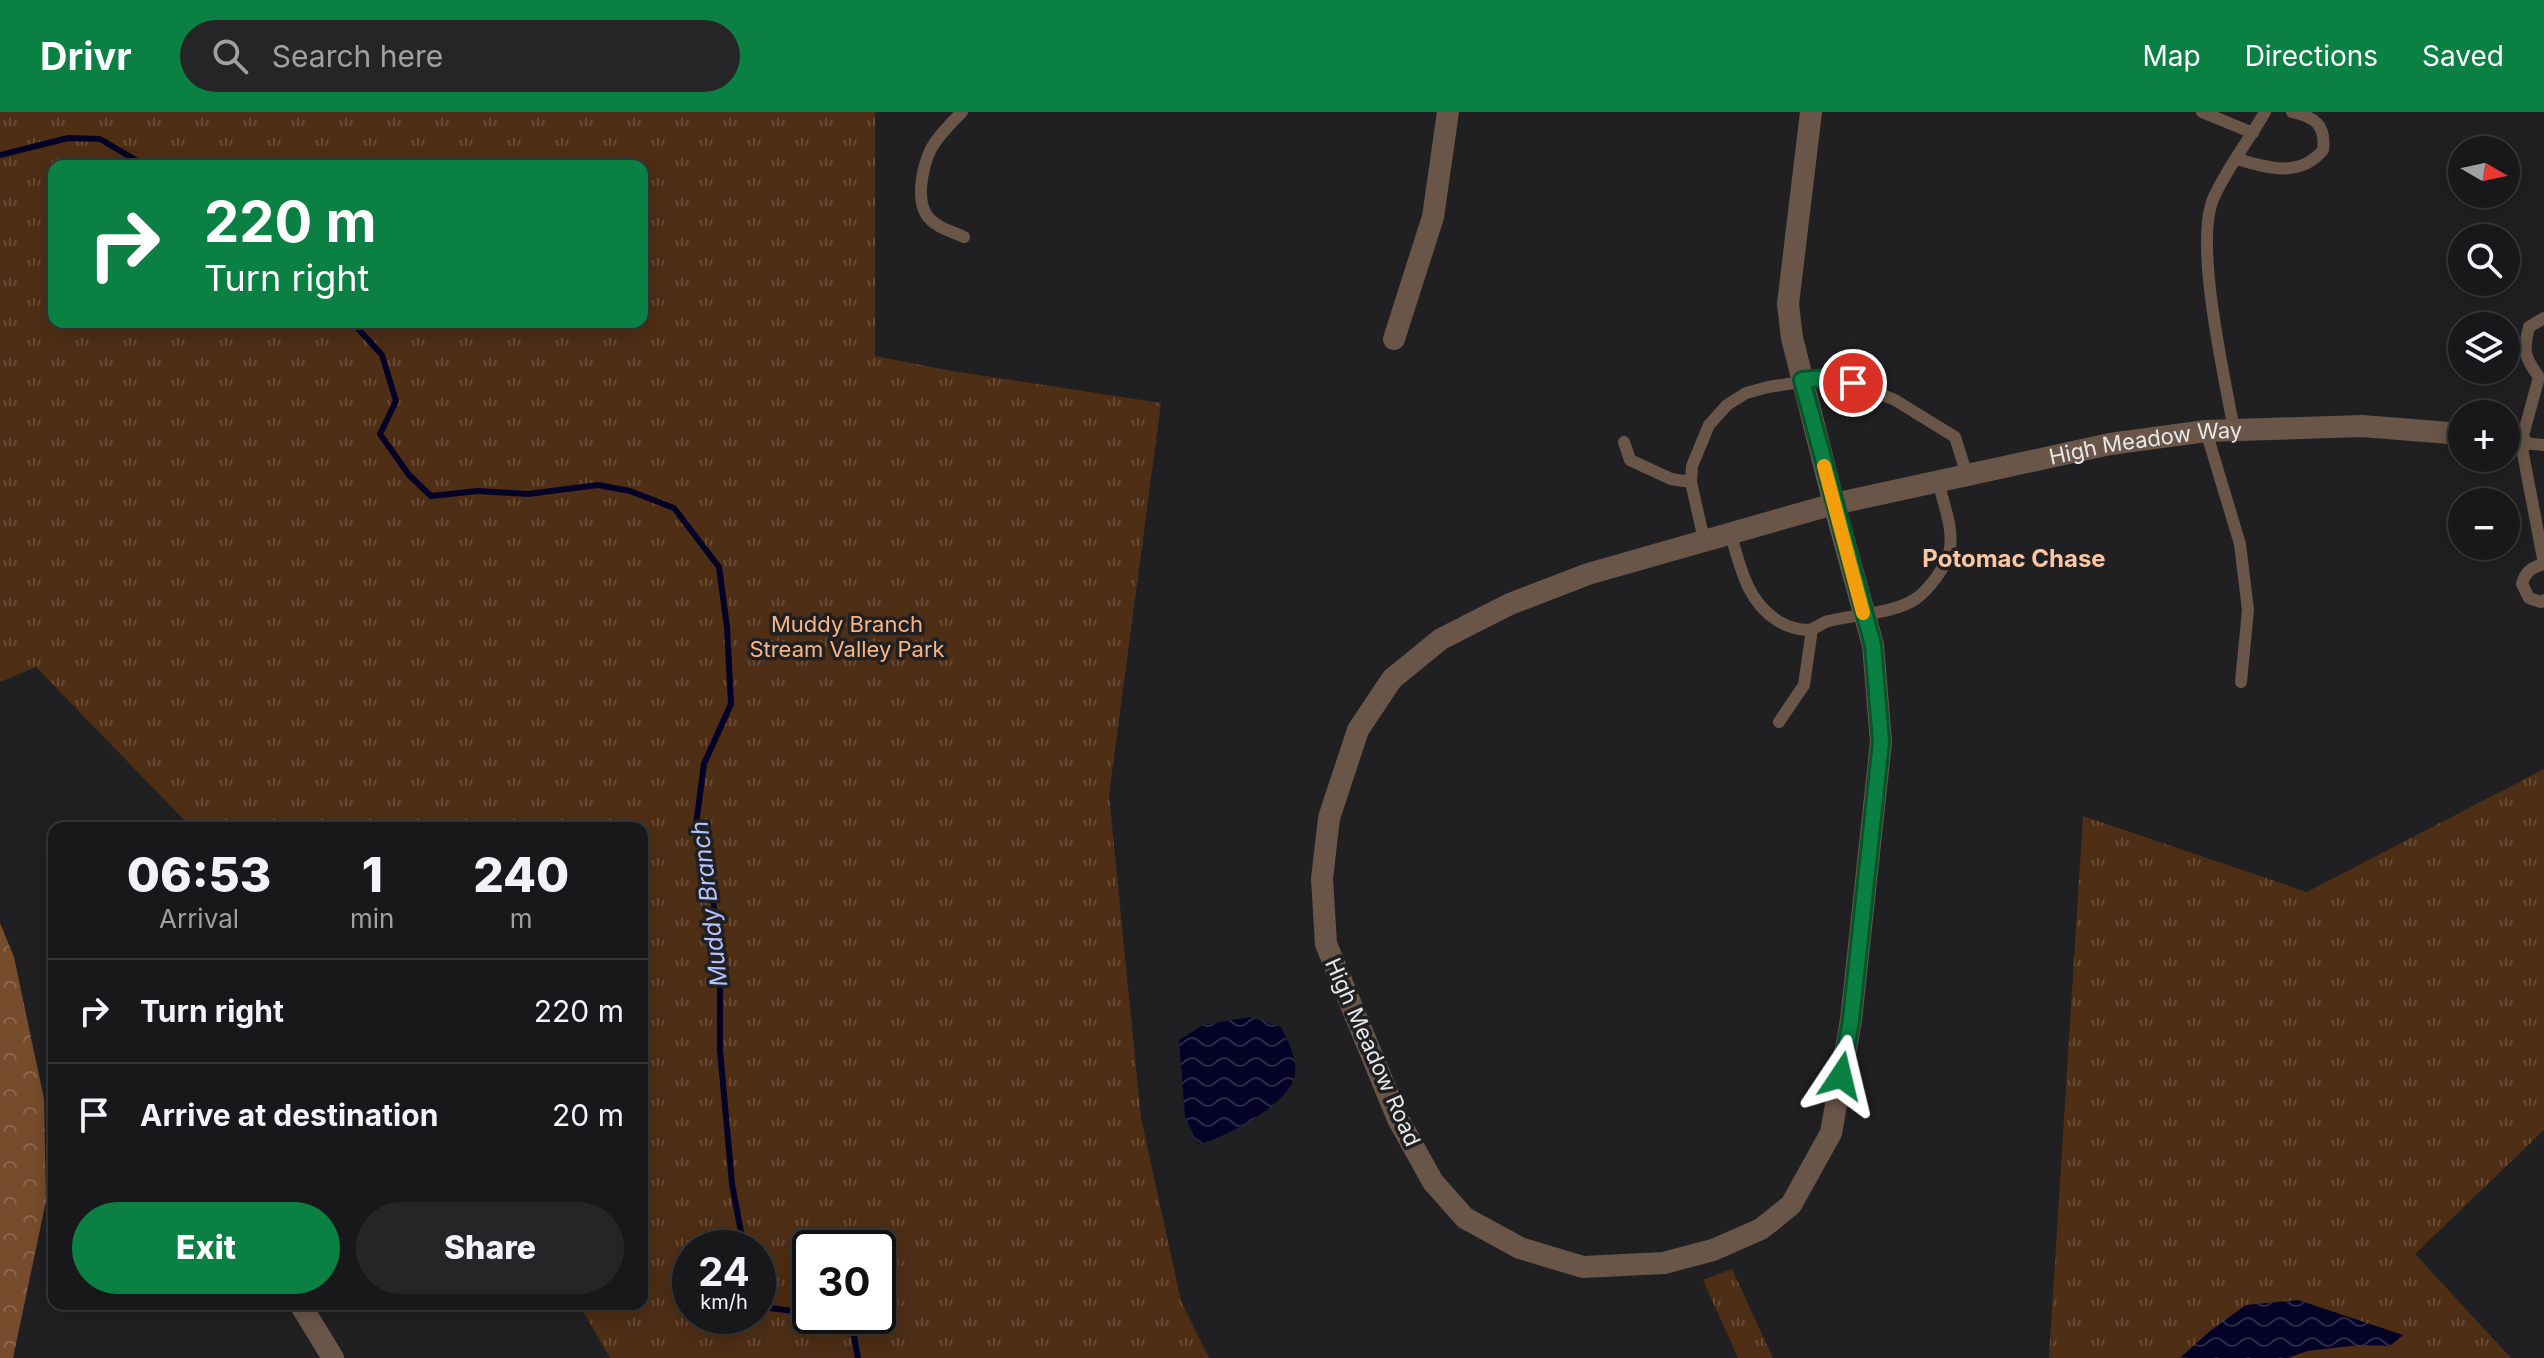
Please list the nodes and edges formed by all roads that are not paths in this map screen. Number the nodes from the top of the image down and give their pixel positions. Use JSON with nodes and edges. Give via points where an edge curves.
{"nodes":[{"id":1,"x":962,"y":112,"type":"edge"},
{"id":2,"x":1448,"y":112,"type":"edge"},
{"id":3,"x":1811,"y":112,"type":"edge"},
{"id":4,"x":2202,"y":112,"type":"edge"},
{"id":5,"x":2265,"y":112,"type":"edge"},
{"id":6,"x":2292,"y":112,"type":"edge"},
{"id":7,"x":2253,"y":133,"type":"junction"},
{"id":8,"x":2237,"y":159,"type":"junction"},
{"id":9,"x":964,"y":237,"type":"dead end"},
{"id":10,"x":2544,"y":318,"type":"edge"},
{"id":11,"x":1394,"y":339,"type":"dead end"},
{"id":12,"x":2541,"y":376,"type":"edge"},
{"id":13,"x":1802,"y":380,"type":"junction"},
{"id":14,"x":2520,"y":427,"type":"edge"},
{"id":15,"x":2234,"y":430,"type":"junction"},
{"id":16,"x":2206,"y":431,"type":"junction"},
{"id":17,"x":2448,"y":433,"type":"edge"},
{"id":18,"x":1624,"y":442,"type":"dead end"},
{"id":19,"x":2520,"y":443,"type":"edge"},
{"id":20,"x":2544,"y":445,"type":"edge"},
{"id":21,"x":2520,"y":466,"type":"edge"},
{"id":22,"x":1967,"y":475,"type":"junction"},
{"id":23,"x":1938,"y":481,"type":"junction"},
{"id":24,"x":1691,"y":482,"type":"junction"},
{"id":25,"x":1834,"y":504,"type":"junction"},
{"id":26,"x":1730,"y":532,"type":"junction"},
{"id":27,"x":1704,"y":540,"type":"junction"},
{"id":28,"x":2544,"y":564,"type":"edge"},
{"id":29,"x":2544,"y":600,"type":"edge"},
{"id":30,"x":1864,"y":613,"type":"junction"},
{"id":31,"x":1812,"y":629,"type":"junction"},
{"id":32,"x":2241,"y":682,"type":"dead end"},
{"id":33,"x":1779,"y":722,"type":"dead end"},
{"id":34,"x":304,"y":1310,"type":"edge"},
{"id":35,"x":333,"y":1358,"type":"edge"}],
"edges":[{"from":1,"to":9,"type":"lane","via":[[934,143],[921,193],[925,212],[936,224]]},
{"from":2,"to":11,"type":"street","via":[[1433,217]]},
{"from":3,"to":13,"type":"street","name":"High Meadow Road","via":[[1788,304]]},
{"from":4,"to":7,"type":"lane"},
{"from":5,"to":7,"type":"lane"},
{"from":6,"to":8,"type":"lane","via":[[2307,115],[2323,129],[2323,150],[2317,158],[2287,169]]},
{"from":7,"to":8,"type":"lane"},
{"from":8,"to":15,"type":"lane","via":[[2212,199],[2207,254]]},
{"from":10,"to":12,"type":"lane","via":[[2529,327],[2524,345],[2526,359]]},
{"from":12,"to":14,"type":"lane"},
{"from":13,"to":22,"type":"lane","via":[[1853,383],[1906,406],[1955,437]]},
{"from":13,"to":24,"type":"lane","via":[[1746,393],[1727,405],[1709,425]]},
{"from":13,"to":25,"type":"street","name":"High Meadow Road"},
{"from":15,"to":16,"type":"street","name":"High Meadow Way"},
{"from":15,"to":17,"type":"street","name":"High Meadow Way","via":[[2362,426]]},
{"from":16,"to":22,"type":"street","name":"High Meadow Way","via":[[2110,444]]},
{"from":16,"to":32,"type":"lane","via":[[2240,544],[2248,610]]},
{"from":18,"to":24,"type":"lane","via":[[1630,460]]},
{"from":19,"to":20,"type":"lane"},
{"from":21,"to":28,"type":"lane"},
{"from":22,"to":23,"type":"street","name":"High Meadow Way"},
{"from":23,"to":25,"type":"street","name":"High Meadow Way"},
{"from":23,"to":30,"type":"lane","via":[[1951,534],[1943,565],[1917,598]]},
{"from":24,"to":27,"type":"lane"},
{"from":25,"to":26,"type":"street","name":"High Meadow Road"},
{"from":25,"to":30,"type":"street","name":"High Meadow Road"},
{"from":26,"to":27,"type":"street","name":"High Meadow Road"},
{"from":26,"to":31,"type":"lane","via":[[1745,583],[1760,607],[1779,622]]},
{"from":27,"to":30,"type":"street","name":"High Meadow Road","via":[[1588,574],[1510,604],[1441,639],[1392,679],[1358,730],[1329,818],[1322,879],[1326,944],[1398,1119],[1433,1182],[1465,1218],[1520,1248],[1583,1267],[1664,1263],[1713,1250],[1761,1229],[1791,1205],[1831,1133],[1851,1020],[1881,742],[1873,645]]},
{"from":28,"to":29,"type":"lane","via":[[2533,567],[2522,584],[2529,598]]},
{"from":30,"to":31,"type":"lane"},
{"from":31,"to":33,"type":"lane","via":[[1804,685]]},
{"from":34,"to":35,"type":"street"}]}
